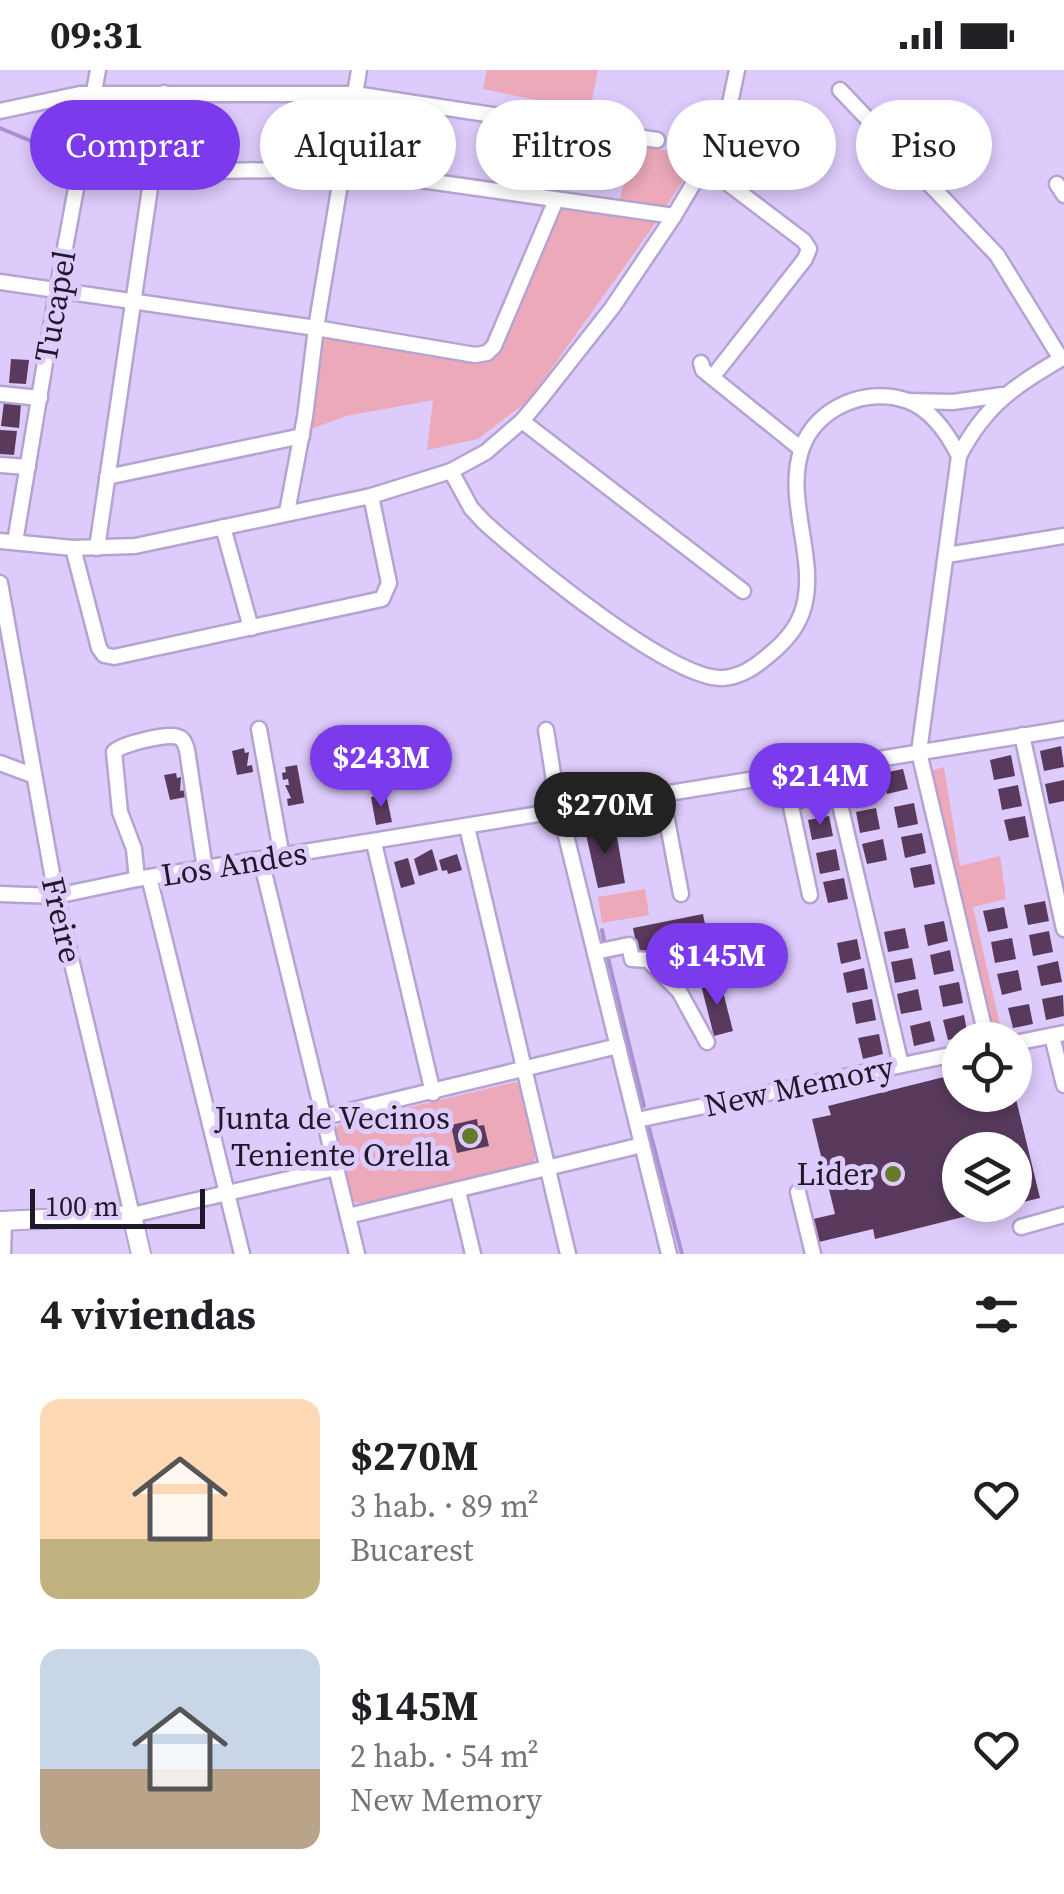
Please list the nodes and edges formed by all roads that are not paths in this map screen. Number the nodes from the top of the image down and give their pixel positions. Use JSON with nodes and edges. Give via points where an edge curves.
{"nodes":[{"id":1,"x":98,"y":70,"type":"edge"},
{"id":2,"x":359,"y":70,"type":"edge"},
{"id":3,"x":737,"y":70,"type":"edge"},
{"id":4,"x":840,"y":90,"type":"dead end"},
{"id":5,"x":94,"y":94,"type":"junction"},
{"id":6,"x":164,"y":94,"type":"junction"},
{"id":7,"x":355,"y":94,"type":"junction"},
{"id":8,"x":163,"y":100,"type":"edge"},
{"id":9,"x":354,"y":100,"type":"edge"},
{"id":10,"x":731,"y":100,"type":"edge"},
{"id":11,"x":0,"y":111,"type":"edge"},
{"id":12,"x":656,"y":140,"type":"dead end"},
{"id":13,"x":456,"y":186,"type":"edge"},
{"id":14,"x":150,"y":190,"type":"edge"},
{"id":15,"x":340,"y":190,"type":"edge"},
{"id":16,"x":690,"y":190,"type":"edge"},
{"id":17,"x":736,"y":190,"type":"edge"},
{"id":18,"x":556,"y":200,"type":"junction"},
{"id":19,"x":674,"y":216,"type":"junction"},
{"id":20,"x":0,"y":282,"type":"edge"},
{"id":21,"x":56,"y":291,"type":"junction"},
{"id":22,"x":135,"y":301,"type":"junction"},
{"id":23,"x":316,"y":328,"type":"junction"},
{"id":24,"x":1062,"y":358,"type":"edge"},
{"id":25,"x":701,"y":363,"type":"dead end"},
{"id":26,"x":718,"y":370,"type":"dead end"},
{"id":27,"x":0,"y":394,"type":"edge"},
{"id":28,"x":1003,"y":395,"type":"junction"},
{"id":29,"x":40,"y":398,"type":"junction"},
{"id":30,"x":909,"y":401,"type":"junction"},
{"id":31,"x":522,"y":421,"type":"junction"},
{"id":32,"x":302,"y":436,"type":"junction"},
{"id":33,"x":802,"y":449,"type":"junction"},
{"id":34,"x":958,"y":456,"type":"junction"},
{"id":35,"x":0,"y":464,"type":"edge"},
{"id":36,"x":28,"y":467,"type":"junction"},
{"id":37,"x":451,"y":471,"type":"junction"},
{"id":38,"x":108,"y":477,"type":"junction"},
{"id":39,"x":371,"y":496,"type":"junction"},
{"id":40,"x":287,"y":512,"type":"junction"},
{"id":41,"x":223,"y":527,"type":"junction"},
{"id":42,"x":1064,"y":536,"type":"edge"},
{"id":43,"x":8,"y":542,"type":"edge"},
{"id":44,"x":73,"y":548,"type":"junction"},
{"id":45,"x":98,"y":548,"type":"junction"},
{"id":46,"x":947,"y":555,"type":"junction"},
{"id":47,"x":0,"y":582,"type":"edge"},
{"id":48,"x":743,"y":591,"type":"dead end"},
{"id":49,"x":251,"y":628,"type":"junction"},
{"id":50,"x":7,"y":661,"type":"edge"},
{"id":51,"x":259,"y":728,"type":"dead end"},
{"id":52,"x":1064,"y":729,"type":"edge"},
{"id":53,"x":546,"y":730,"type":"dead end"},
{"id":54,"x":1022,"y":735,"type":"junction"},
{"id":55,"x":919,"y":752,"type":"junction"},
{"id":56,"x":0,"y":763,"type":"edge"},
{"id":57,"x":831,"y":766,"type":"junction"},
{"id":58,"x":32,"y":774,"type":"junction"},
{"id":59,"x":784,"y":774,"type":"junction"},
{"id":60,"x":662,"y":794,"type":"junction"},
{"id":61,"x":562,"y":810,"type":"junction"},
{"id":62,"x":467,"y":827,"type":"junction"},
{"id":63,"x":374,"y":843,"type":"junction"},
{"id":64,"x":282,"y":857,"type":"junction"},
{"id":65,"x":261,"y":860,"type":"junction"},
{"id":66,"x":206,"y":869,"type":"junction"},
{"id":67,"x":143,"y":878,"type":"junction"},
{"id":68,"x":1059,"y":881,"type":"edge"},
{"id":69,"x":0,"y":894,"type":"edge"},
{"id":70,"x":681,"y":894,"type":"dead end"},
{"id":71,"x":810,"y":895,"type":"dead end"},
{"id":72,"x":56,"y":896,"type":"junction"},
{"id":73,"x":1064,"y":928,"type":"edge"},
{"id":74,"x":603,"y":950,"type":"junction"},
{"id":75,"x":983,"y":1022,"type":"edge"},
{"id":76,"x":1058,"y":1034,"type":"edge"},
{"id":77,"x":1032,"y":1039,"type":"edge"},
{"id":78,"x":707,"y":1042,"type":"dead end"},
{"id":79,"x":618,"y":1046,"type":"junction"},
{"id":80,"x":942,"y":1057,"type":"edge"},
{"id":81,"x":901,"y":1065,"type":"junction"},
{"id":82,"x":526,"y":1070,"type":"junction"},
{"id":83,"x":1064,"y":1085,"type":"edge"},
{"id":84,"x":433,"y":1093,"type":"junction"},
{"id":85,"x":324,"y":1117,"type":"junction"},
{"id":86,"x":637,"y":1120,"type":"junction"},
{"id":87,"x":642,"y":1145,"type":"junction"},
{"id":88,"x":336,"y":1168,"type":"junction"},
{"id":89,"x":548,"y":1168,"type":"junction"},
{"id":90,"x":458,"y":1191,"type":"junction"},
{"id":91,"x":798,"y":1192,"type":"dead end"},
{"id":92,"x":228,"y":1195,"type":"junction"},
{"id":93,"x":1064,"y":1215,"type":"edge"},
{"id":94,"x":132,"y":1216,"type":"junction"},
{"id":95,"x":348,"y":1216,"type":"junction"},
{"id":96,"x":2,"y":1221,"type":"edge"},
{"id":97,"x":1021,"y":1226,"type":"dead end"},
{"id":98,"x":2,"y":1254,"type":"edge"},
{"id":99,"x":141,"y":1254,"type":"edge"},
{"id":100,"x":242,"y":1254,"type":"edge"},
{"id":101,"x":357,"y":1254,"type":"edge"},
{"id":102,"x":473,"y":1254,"type":"edge"},
{"id":103,"x":568,"y":1254,"type":"edge"},
{"id":104,"x":669,"y":1254,"type":"edge"},
{"id":105,"x":813,"y":1254,"type":"edge"}],
"edges":[{"from":1,"to":5,"type":"street","name":"Tucapel"},
{"from":2,"to":7,"type":"street"},
{"from":3,"to":10,"type":"street"},
{"from":4,"to":24,"type":"street","via":[[997,254]]},
{"from":5,"to":6,"type":"street"},
{"from":5,"to":11,"type":"street"},
{"from":5,"to":21,"type":"street","name":"Tucapel"},
{"from":6,"to":7,"type":"street"},
{"from":6,"to":8,"type":"street"},
{"from":7,"to":9,"type":"street"},
{"from":7,"to":12,"type":"street"},
{"from":13,"to":18,"type":"street"},
{"from":14,"to":22,"type":"street"},
{"from":15,"to":23,"type":"street"},
{"from":16,"to":19,"type":"street"},
{"from":17,"to":26,"type":"street","via":[[808,249]]},
{"from":18,"to":19,"type":"street"},
{"from":18,"to":23,"type":"street","via":[[486,353]]},
{"from":19,"to":31,"type":"street"},
{"from":20,"to":21,"type":"street"},
{"from":21,"to":22,"type":"street"},
{"from":21,"to":29,"type":"street","name":"Tucapel"},
{"from":22,"to":23,"type":"street"},
{"from":22,"to":38,"type":"street"},
{"from":23,"to":32,"type":"street"},
{"from":24,"to":28,"type":"street"},
{"from":25,"to":33,"type":"street"},
{"from":27,"to":29,"type":"street"},
{"from":28,"to":30,"type":"street"},
{"from":28,"to":34,"type":"street"},
{"from":29,"to":36,"type":"street","name":"Tucapel"},
{"from":30,"to":33,"type":"street","via":[[883,397],[839,405],[815,423]]},
{"from":30,"to":34,"type":"street","via":[[938,424]]},
{"from":31,"to":37,"type":"street"},
{"from":31,"to":48,"type":"street"},
{"from":32,"to":38,"type":"street"},
{"from":32,"to":40,"type":"street"},
{"from":33,"to":37,"type":"street","via":[[804,607],[770,654],[749,671],[720,678],[672,663],[546,572],[484,522]]},
{"from":34,"to":46,"type":"street"},
{"from":35,"to":36,"type":"street"},
{"from":36,"to":43,"type":"street","name":"Tucapel"},
{"from":37,"to":39,"type":"street"},
{"from":38,"to":45,"type":"street"},
{"from":39,"to":40,"type":"street"},
{"from":39,"to":49,"type":"street","via":[[386,595]]},
{"from":40,"to":41,"type":"street"},
{"from":41,"to":45,"type":"street"},
{"from":41,"to":49,"type":"street"},
{"from":42,"to":46,"type":"street"},
{"from":43,"to":44,"type":"street"},
{"from":44,"to":45,"type":"street"},
{"from":44,"to":49,"type":"street","via":[[104,655]]},
{"from":46,"to":55,"type":"street"},
{"from":47,"to":50,"type":"street","name":"Freire"},
{"from":50,"to":58,"type":"street","name":"Freire"},
{"from":51,"to":64,"type":"street"},
{"from":52,"to":54,"type":"street","name":"Los Andes"},
{"from":53,"to":61,"type":"street"},
{"from":54,"to":55,"type":"street","name":"Los Andes"},
{"from":54,"to":68,"type":"street"},
{"from":55,"to":57,"type":"street","name":"Los Andes"},
{"from":55,"to":75,"type":"street"},
{"from":56,"to":58,"type":"street"},
{"from":57,"to":59,"type":"street","name":"Los Andes"},
{"from":57,"to":81,"type":"street"},
{"from":58,"to":72,"type":"street","name":"Freire"},
{"from":59,"to":60,"type":"street","name":"Los Andes"},
{"from":59,"to":71,"type":"street"},
{"from":60,"to":61,"type":"street","name":"Los Andes"},
{"from":60,"to":70,"type":"street"},
{"from":61,"to":62,"type":"street","name":"Los Andes"},
{"from":61,"to":74,"type":"street"},
{"from":62,"to":63,"type":"street","name":"Los Andes"},
{"from":62,"to":82,"type":"street"},
{"from":63,"to":64,"type":"street","name":"Los Andes"},
{"from":63,"to":84,"type":"street"},
{"from":64,"to":65,"type":"street","name":"Los Andes"},
{"from":65,"to":66,"type":"street","name":"Los Andes"},
{"from":65,"to":85,"type":"street"},
{"from":66,"to":67,"type":"street","name":"Los Andes"},
{"from":66,"to":67,"type":"street","via":[[187,750],[175,736],[124,744],[114,756],[120,812]]},
{"from":67,"to":72,"type":"street","name":"Los Andes"},
{"from":67,"to":92,"type":"street"},
{"from":68,"to":73,"type":"street"},
{"from":69,"to":72,"type":"street","name":"Los Andes"},
{"from":72,"to":94,"type":"street","name":"Freire"},
{"from":74,"to":78,"type":"street","via":[[629,945],[632,959],[648,960],[679,991]]},
{"from":74,"to":79,"type":"street"},
{"from":76,"to":77,"type":"street"},
{"from":76,"to":83,"type":"street"},
{"from":79,"to":82,"type":"street"},
{"from":79,"to":86,"type":"street"},
{"from":80,"to":81,"type":"street","name":"New Memory"},
{"from":81,"to":86,"type":"street","name":"New Memory"},
{"from":82,"to":84,"type":"street"},
{"from":82,"to":89,"type":"street"},
{"from":84,"to":85,"type":"street"},
{"from":85,"to":88,"type":"street"},
{"from":86,"to":87,"type":"street"},
{"from":87,"to":89,"type":"street"},
{"from":87,"to":104,"type":"street"},
{"from":88,"to":92,"type":"street"},
{"from":88,"to":95,"type":"street"},
{"from":89,"to":90,"type":"street"},
{"from":89,"to":103,"type":"street"},
{"from":90,"to":95,"type":"street"},
{"from":90,"to":102,"type":"street"},
{"from":91,"to":105,"type":"street"},
{"from":92,"to":94,"type":"street"},
{"from":92,"to":100,"type":"street"},
{"from":93,"to":97,"type":"street"},
{"from":94,"to":96,"type":"main road"},
{"from":94,"to":99,"type":"main road","name":"Freire"},
{"from":95,"to":101,"type":"street"},
{"from":96,"to":98,"type":"street"}]}
